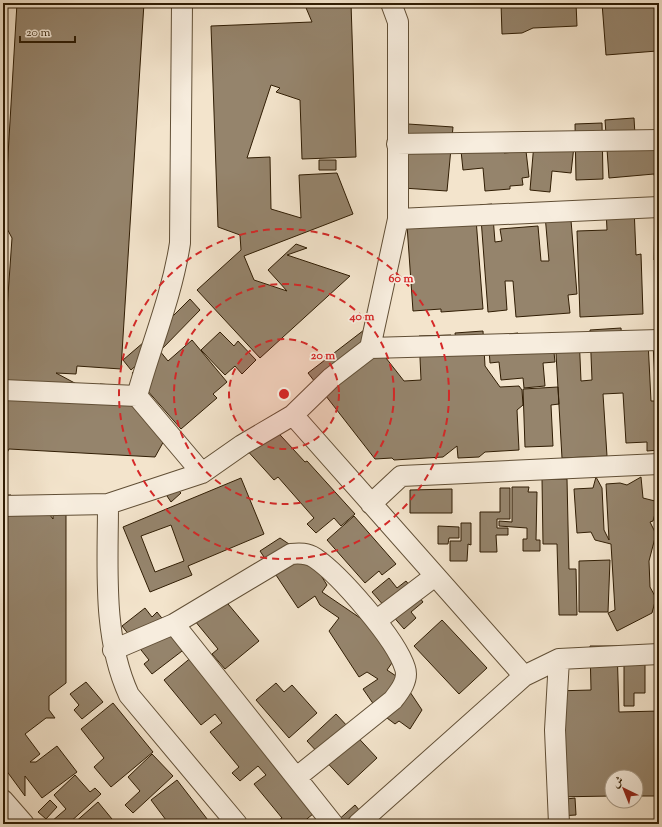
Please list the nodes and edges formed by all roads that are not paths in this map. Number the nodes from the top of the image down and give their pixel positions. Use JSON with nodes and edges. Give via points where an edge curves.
{"nodes":[{"id":1,"x":182,"y":3,"type":"edge"},
{"id":2,"x":391,"y":3,"type":"edge"},
{"id":3,"x":659,"y":140,"type":"edge"},
{"id":4,"x":397,"y":144,"type":"junction"},
{"id":5,"x":659,"y":207,"type":"edge"},
{"id":6,"x":398,"y":219,"type":"junction"},
{"id":7,"x":659,"y":340,"type":"edge"},
{"id":8,"x":370,"y":348,"type":"junction"},
{"id":9,"x":3,"y":390,"type":"edge"},
{"id":10,"x":137,"y":396,"type":"junction"},
{"id":11,"x":293,"y":416,"type":"junction"},
{"id":12,"x":659,"y":464,"type":"edge"},
{"id":13,"x":202,"y":473,"type":"junction"},
{"id":14,"x":108,"y":504,"type":"junction"},
{"id":15,"x":371,"y":504,"type":"junction"},
{"id":16,"x":3,"y":506,"type":"edge"},
{"id":17,"x":435,"y":576,"type":"junction"},
{"id":18,"x":377,"y":620,"type":"junction"},
{"id":19,"x":174,"y":624,"type":"junction"},
{"id":20,"x":113,"y":650,"type":"junction"},
{"id":21,"x":659,"y":654,"type":"edge"},
{"id":22,"x":559,"y":659,"type":"junction"},
{"id":23,"x":524,"y":676,"type":"junction"},
{"id":24,"x":297,"y":777,"type":"junction"},
{"id":25,"x":3,"y":800,"type":"edge"},
{"id":26,"x":379,"y":817,"type":"edge"},
{"id":27,"x":24,"y":824,"type":"edge"},
{"id":28,"x":237,"y":824,"type":"edge"},
{"id":29,"x":333,"y":824,"type":"edge"},
{"id":30,"x":358,"y":824,"type":"edge"},
{"id":31,"x":559,"y":824,"type":"edge"}],
"edges":[{"from":1,"to":10,"type":"street","via":[[180,243],[175,276]]},
{"from":2,"to":4,"type":"street","via":[[398,22]]},
{"from":3,"to":4,"type":"street"},
{"from":4,"to":6,"type":"street"},
{"from":5,"to":6,"type":"street"},
{"from":6,"to":8,"type":"street"},
{"from":7,"to":8,"type":"street"},
{"from":8,"to":11,"type":"street","via":[[331,378]]},
{"from":9,"to":10,"type":"street"},
{"from":10,"to":13,"type":"street"},
{"from":11,"to":13,"type":"street","via":[[242,445]]},
{"from":11,"to":15,"type":"street"},
{"from":12,"to":15,"type":"street","via":[[401,476]]},
{"from":13,"to":14,"type":"street"},
{"from":14,"to":16,"type":"street"},
{"from":14,"to":20,"type":"street","via":[[107,584]]},
{"from":15,"to":17,"type":"street"},
{"from":17,"to":18,"type":"street"},
{"from":17,"to":23,"type":"street"},
{"from":18,"to":19,"type":"street","via":[[331,572],[315,558],[304,553],[291,554]]},
{"from":18,"to":24,"type":"street","via":[[406,669],[404,688],[393,700]]},
{"from":19,"to":20,"type":"street"},
{"from":19,"to":24,"type":"street"},
{"from":20,"to":28,"type":"street","via":[[121,679],[129,695]]},
{"from":21,"to":22,"type":"street"},
{"from":22,"to":23,"type":"street"},
{"from":22,"to":31,"type":"street","via":[[555,730]]},
{"from":23,"to":26,"type":"street"},
{"from":24,"to":29,"type":"street"},
{"from":25,"to":27,"type":"street"},
{"from":26,"to":30,"type":"street"}]}
